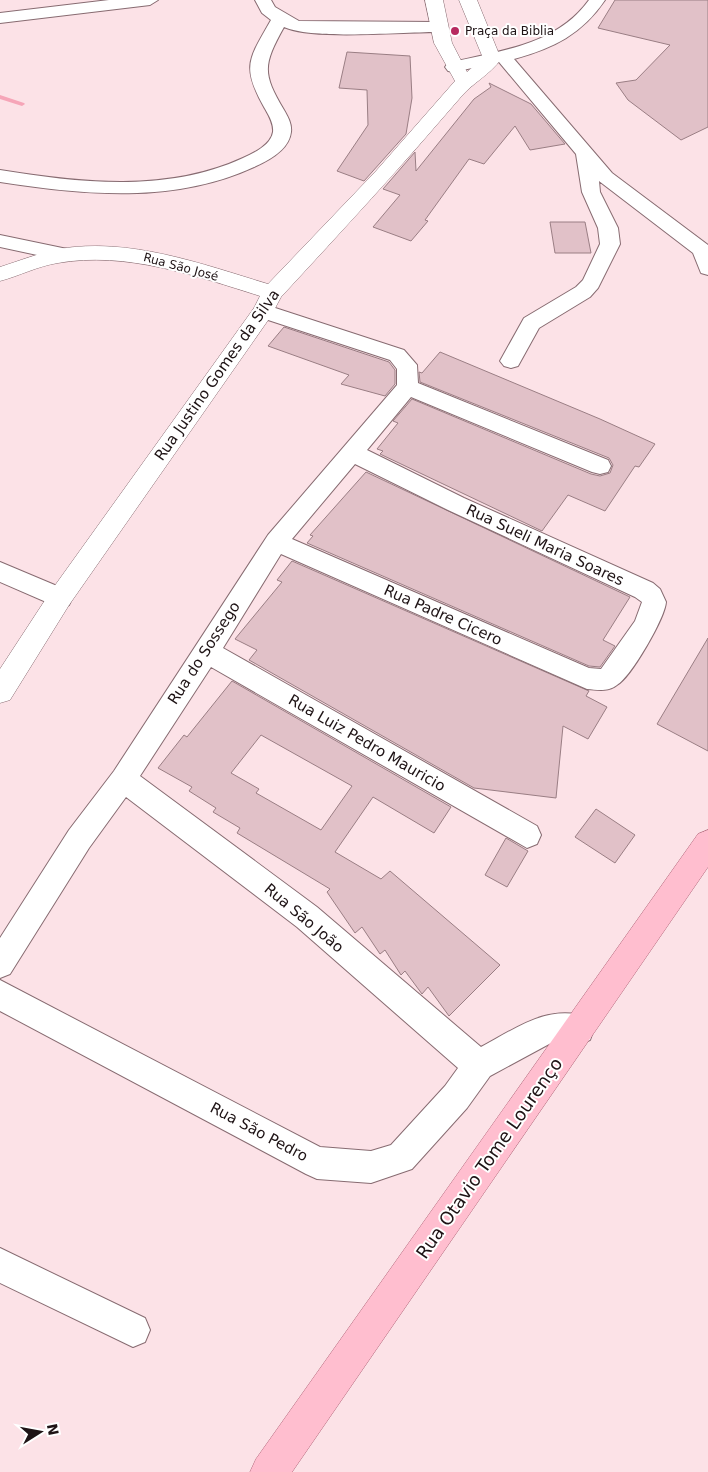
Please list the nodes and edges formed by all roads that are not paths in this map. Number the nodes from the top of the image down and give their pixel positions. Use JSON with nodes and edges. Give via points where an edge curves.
{"nodes":[{"id":1,"x":150,"y":0,"type":"edge"},
{"id":2,"x":263,"y":0,"type":"edge"},
{"id":3,"x":434,"y":0,"type":"edge"},
{"id":4,"x":468,"y":0,"type":"edge"},
{"id":5,"x":597,"y":0,"type":"edge"},
{"id":6,"x":4,"y":18,"type":"edge"},
{"id":7,"x":280,"y":20,"type":"junction"},
{"id":8,"x":437,"y":27,"type":"junction"},
{"id":9,"x":497,"y":58,"type":"junction"},
{"id":10,"x":459,"y":74,"type":"junction"},
{"id":11,"x":585,"y":152,"type":"junction"},
{"id":12,"x":0,"y":176,"type":"edge"},
{"id":13,"x":0,"y":241,"type":"edge"},
{"id":14,"x":705,"y":251,"type":"edge"},
{"id":15,"x":66,"y":255,"type":"junction"},
{"id":16,"x":708,"y":268,"type":"edge"},
{"id":17,"x":0,"y":274,"type":"edge"},
{"id":18,"x":268,"y":302,"type":"junction"},
{"id":19,"x":396,"y":355,"type":"joint"},
{"id":20,"x":511,"y":361,"type":"dead end"},
{"id":21,"x":407,"y":388,"type":"junction"},
{"id":22,"x":354,"y":453,"type":"junction"},
{"id":23,"x":600,"y":466,"type":"dead end"},
{"id":24,"x":276,"y":542,"type":"junction"},
{"id":25,"x":0,"y":572,"type":"edge"},
{"id":26,"x":60,"y":598,"type":"junction"},
{"id":27,"x":207,"y":652,"type":"junction"},
{"id":28,"x":610,"y":677,"type":"joint"},
{"id":29,"x":0,"y":692,"type":"edge"},
{"id":30,"x":124,"y":779,"type":"junction"},
{"id":31,"x":527,"y":835,"type":"dead end"},
{"id":32,"x":708,"y":843,"type":"edge"},
{"id":33,"x":0,"y":964,"type":"edge"},
{"id":34,"x":0,"y":995,"type":"edge"},
{"id":35,"x":579,"y":1029,"type":"junction"},
{"id":36,"x":479,"y":1065,"type":"junction"},
{"id":37,"x":0,"y":1265,"type":"edge"},
{"id":38,"x":134,"y":1330,"type":"dead end"},
{"id":39,"x":269,"y":1472,"type":"edge"}],
"edges":[{"from":1,"to":6,"type":"street"},
{"from":2,"to":7,"type":"street","via":[[268,10]]},
{"from":3,"to":8,"type":"street"},
{"from":4,"to":9,"type":"street"},
{"from":5,"to":9,"type":"street","via":[[584,18],[566,31]]},
{"from":7,"to":8,"type":"street","via":[[296,26],[328,28]]},
{"from":7,"to":12,"type":"street","via":[[262,53],[259,74],[260,84],[281,122],[282,131],[275,147],[246,165],[169,187],[73,185]]},
{"from":8,"to":10,"type":"street"},
{"from":9,"to":10,"type":"street","name":"Rua Justino Gomes da Silva","via":[[482,70]]},
{"from":9,"to":11,"type":"street"},
{"from":10,"to":18,"type":"street","name":"Rua Justino Gomes da Silva","via":[[383,175]]},
{"from":11,"to":14,"type":"street","via":[[605,177]]},
{"from":11,"to":20,"type":"street","via":[[591,192],[608,228],[610,244],[592,283],[583,292],[531,322]]},
{"from":13,"to":15,"type":"street"},
{"from":14,"to":16,"type":"street"},
{"from":15,"to":17,"type":"street","name":"Rua São José"},
{"from":15,"to":18,"type":"street","name":"Rua São José","via":[[130,254],[164,260]]},
{"from":18,"to":19,"type":"street"},
{"from":18,"to":26,"type":"street","name":"Rua Justino Gomes da Silva"},
{"from":19,"to":21,"type":"street","via":[[408,370]]},
{"from":21,"to":22,"type":"street","name":"Rua do Sossego"},
{"from":21,"to":23,"type":"street"},
{"from":22,"to":24,"type":"street","name":"Rua do Sossego"},
{"from":22,"to":28,"type":"street","name":"Rua Sueli Maria Soares","via":[[651,596],[654,601],[652,615]]},
{"from":24,"to":27,"type":"street","name":"Rua do Sossego"},
{"from":24,"to":28,"type":"street","name":"Rua Padre Cicero","via":[[587,678],[604,680]]},
{"from":25,"to":26,"type":"street"},
{"from":26,"to":29,"type":"street","name":"Rua Justino Gomes da Silva"},
{"from":27,"to":30,"type":"street","name":"Rua do Sossego"},
{"from":27,"to":31,"type":"street","name":"Rua Luiz Pedro Mauricio"},
{"from":30,"to":33,"type":"street","name":"Rua do Sossego","via":[[79,839]]},
{"from":30,"to":36,"type":"street","name":"Rua São João","via":[[307,917]]},
{"from":32,"to":35,"type":"main road","name":"Rua Otavio Tome Lourenço"},
{"from":34,"to":36,"type":"street","name":"Rua São Pedro","via":[[318,1163],[371,1167],[402,1158],[456,1097]]},
{"from":35,"to":36,"type":"street","name":"Rua São Pedro","via":[[551,1028]]},
{"from":35,"to":39,"type":"main road","name":"Rua Otavio Tome Lourenço"},
{"from":37,"to":38,"type":"street"}]}
